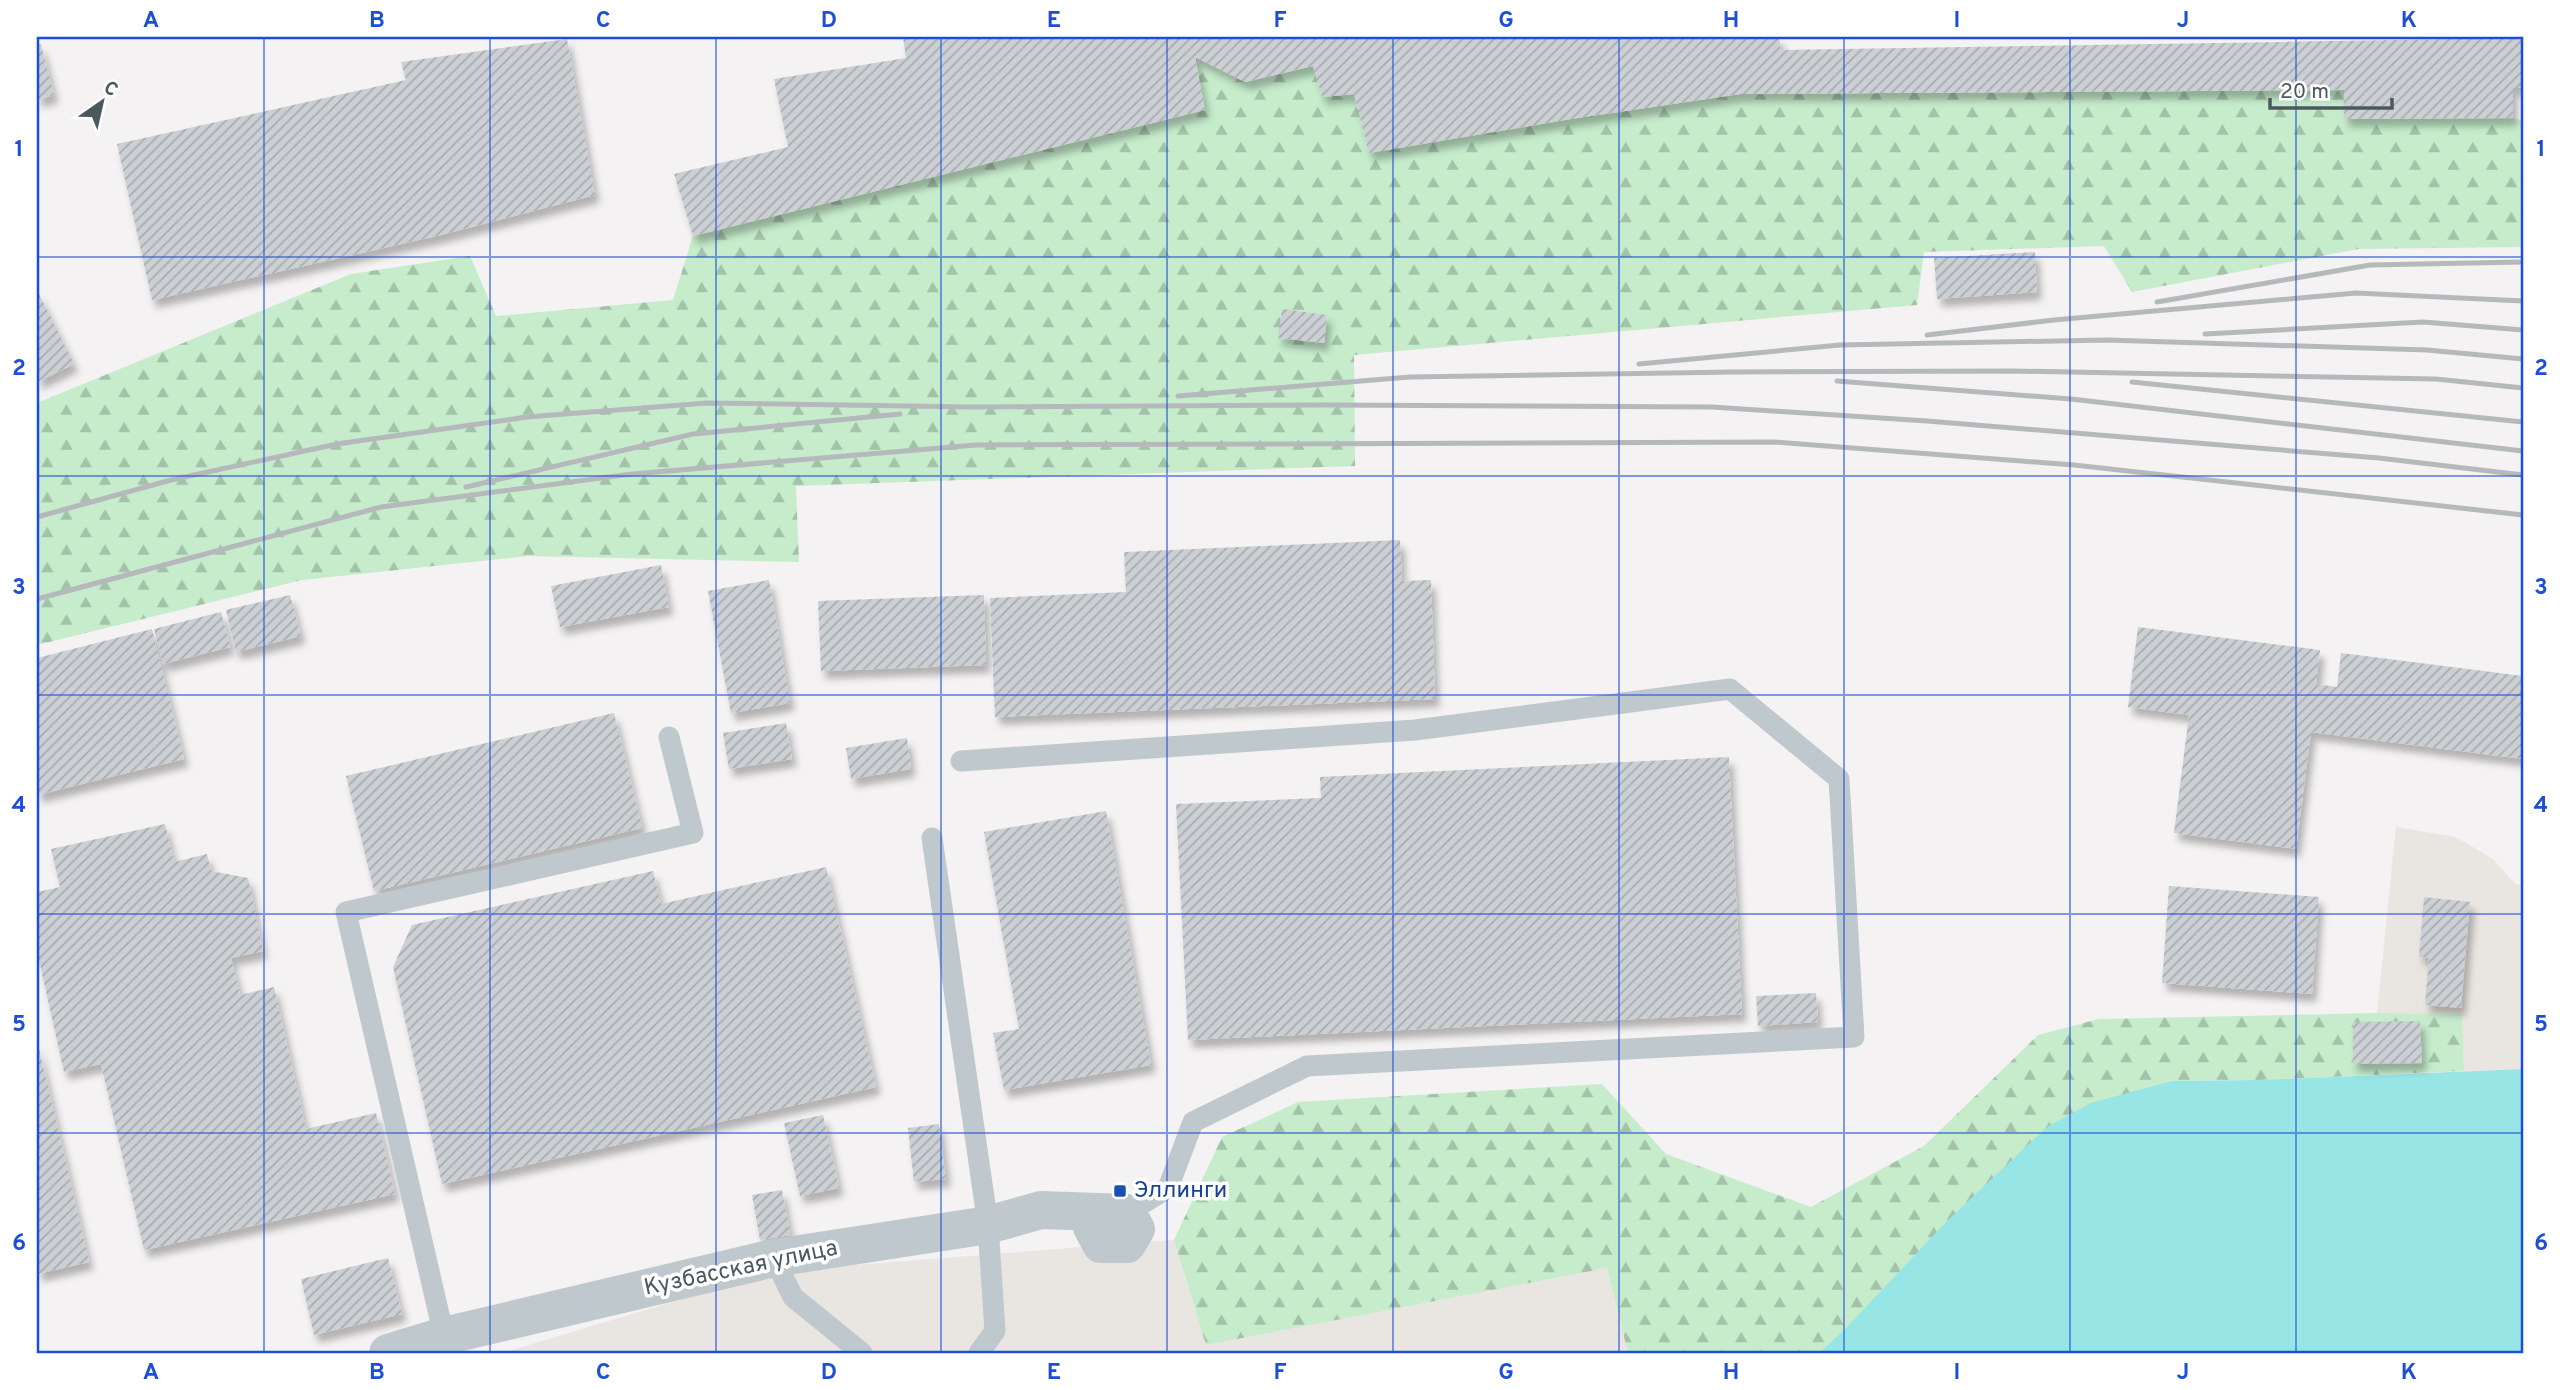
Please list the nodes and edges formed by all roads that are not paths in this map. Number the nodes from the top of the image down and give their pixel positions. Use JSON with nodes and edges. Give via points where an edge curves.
{"nodes":[{"id":1,"x":669,"y":737,"type":"dead end"},
{"id":2,"x":961,"y":761,"type":"dead end"},
{"id":3,"x":932,"y":838,"type":"dead end"},
{"id":4,"x":1112,"y":1213,"type":"joint"},
{"id":5,"x":988,"y":1225,"type":"junction"},
{"id":6,"x":774,"y":1258,"type":"junction"},
{"id":7,"x":444,"y":1336,"type":"junction"},
{"id":8,"x":388,"y":1353,"type":"edge"},
{"id":9,"x":862,"y":1353,"type":"edge"},
{"id":10,"x":979,"y":1353,"type":"edge"}],
"edges":[{"from":1,"to":7,"type":"lane","via":[[693,833],[346,912]]},
{"from":2,"to":4,"type":"lane","via":[[1415,730],[1730,689],[1839,779],[1854,1037],[1307,1066],[1193,1122],[1168,1188]]},
{"from":3,"to":5,"type":"lane"},
{"from":4,"to":5,"type":"street","name":"Кузбасская улица","via":[[1041,1210]]},
{"from":5,"to":6,"type":"street","name":"Кузбасская улица"},
{"from":5,"to":10,"type":"lane","via":[[995,1331]]},
{"from":6,"to":7,"type":"street","name":"Кузбасская улица"},
{"from":6,"to":9,"type":"lane","via":[[793,1297]]},
{"from":7,"to":8,"type":"street","name":"Кузбасская улица"}]}
